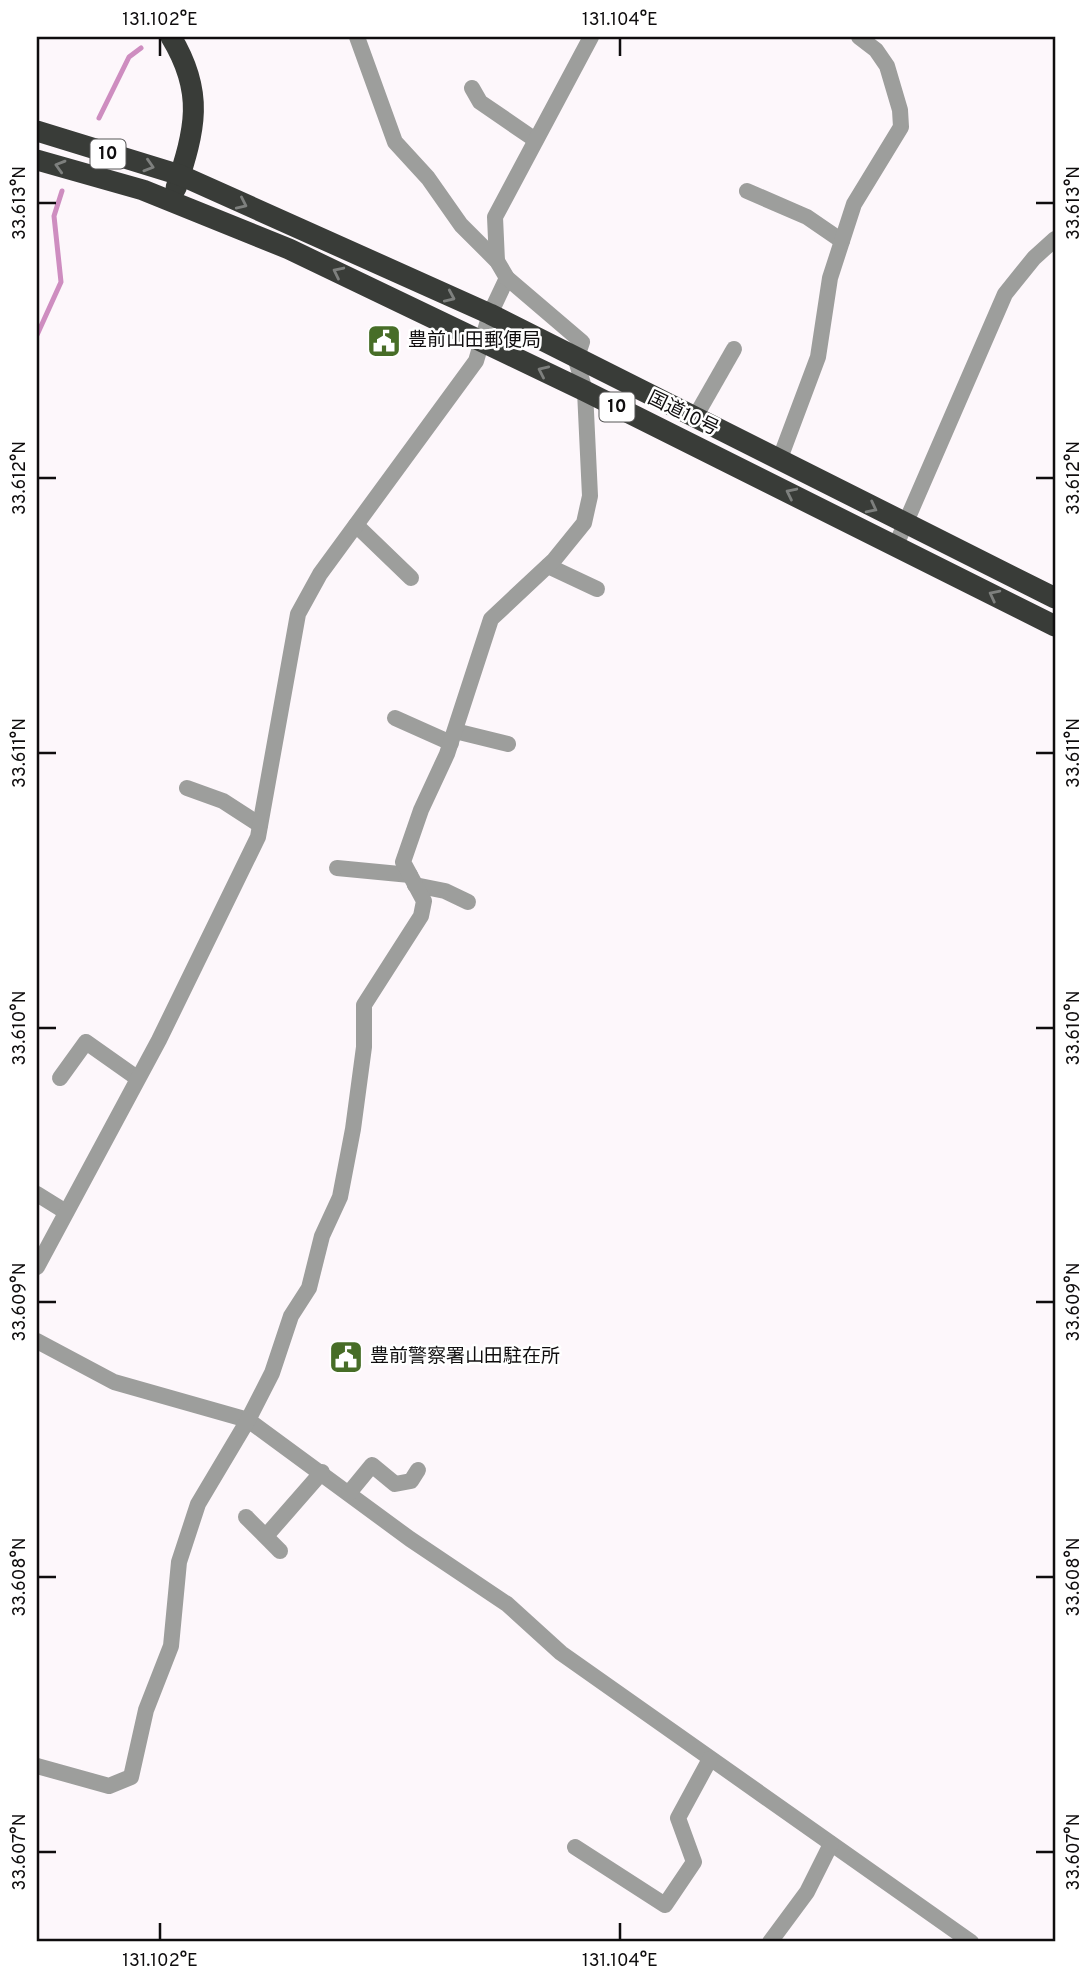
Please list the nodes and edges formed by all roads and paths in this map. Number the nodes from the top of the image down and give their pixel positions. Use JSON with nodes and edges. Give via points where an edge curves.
{"nodes":[{"id":1,"x":170,"y":37,"type":"edge"},
{"id":2,"x":357,"y":37,"type":"edge"},
{"id":3,"x":591,"y":37,"type":"edge"},
{"id":4,"x":859,"y":37,"type":"edge"},
{"id":5,"x":472,"y":88,"type":"dead end"},
{"id":6,"x":37,"y":131,"type":"edge"},
{"id":7,"x":534,"y":139,"type":"junction"},
{"id":8,"x":37,"y":160,"type":"edge"},
{"id":9,"x":180,"y":176,"type":"junction"},
{"id":10,"x":747,"y":191,"type":"dead end"},
{"id":11,"x":172,"y":202,"type":"junction"},
{"id":12,"x":1055,"y":239,"type":"edge"},
{"id":13,"x":842,"y":241,"type":"junction"},
{"id":14,"x":497,"y":261,"type":"junction"},
{"id":15,"x":507,"y":278,"type":"junction"},
{"id":16,"x":491,"y":314,"type":"junction"},
{"id":17,"x":481,"y":341,"type":"junction"},
{"id":18,"x":734,"y":349,"type":"dead end"},
{"id":19,"x":576,"y":360,"type":"junction"},
{"id":20,"x":585,"y":391,"type":"junction"},
{"id":21,"x":694,"y":419,"type":"junction"},
{"id":22,"x":779,"y":461,"type":"junction"},
{"id":23,"x":356,"y":524,"type":"junction"},
{"id":24,"x":906,"y":524,"type":"junction"},
{"id":25,"x":896,"y":545,"type":"junction"},
{"id":26,"x":548,"y":566,"type":"junction"},
{"id":27,"x":411,"y":578,"type":"dead end"},
{"id":28,"x":597,"y":589,"type":"dead end"},
{"id":29,"x":1055,"y":598,"type":"edge"},
{"id":30,"x":1055,"y":626,"type":"edge"},
{"id":31,"x":395,"y":718,"type":"dead end"},
{"id":32,"x":453,"y":737,"type":"junction"},
{"id":33,"x":508,"y":744,"type":"dead end"},
{"id":34,"x":187,"y":788,"type":"dead end"},
{"id":35,"x":260,"y":825,"type":"junction"},
{"id":36,"x":337,"y":868,"type":"dead end"},
{"id":37,"x":413,"y":880,"type":"junction"},
{"id":38,"x":468,"y":902,"type":"dead end"},
{"id":39,"x":60,"y":1078,"type":"dead end"},
{"id":40,"x":137,"y":1078,"type":"junction"},
{"id":41,"x":37,"y":1195,"type":"edge"},
{"id":42,"x":66,"y":1212,"type":"junction"},
{"id":43,"x":37,"y":1267,"type":"edge"},
{"id":44,"x":37,"y":1341,"type":"edge"},
{"id":45,"x":248,"y":1420,"type":"junction"},
{"id":46,"x":418,"y":1470,"type":"dead end"},
{"id":47,"x":322,"y":1472,"type":"junction"},
{"id":48,"x":349,"y":1493,"type":"junction"},
{"id":49,"x":246,"y":1517,"type":"dead end"},
{"id":50,"x":266,"y":1536,"type":"junction"},
{"id":51,"x":280,"y":1551,"type":"dead end"},
{"id":52,"x":710,"y":1759,"type":"junction"},
{"id":53,"x":37,"y":1766,"type":"edge"},
{"id":54,"x":831,"y":1844,"type":"junction"},
{"id":55,"x":575,"y":1847,"type":"dead end"},
{"id":56,"x":770,"y":1942,"type":"edge"},
{"id":57,"x":971,"y":1942,"type":"edge"}],
"edges":[{"from":1,"to":9,"type":"highway","via":[[192,84],[191,146]]},
{"from":2,"to":14,"type":"street","via":[[395,142],[461,225]]},
{"from":3,"to":7,"type":"street"},
{"from":4,"to":13,"type":"street","via":[[887,66],[901,127],[854,204]]},
{"from":5,"to":7,"type":"street","via":[[480,102]]},
{"from":6,"to":9,"type":"highway","name":"国道10号","number":"10","one_way":true},
{"from":7,"to":14,"type":"street","via":[[495,217]]},
{"from":11,"to":8,"type":"highway","name":"国道10号","number":"10","one_way":true},
{"from":9,"to":11,"type":"highway"},
{"from":9,"to":16,"type":"highway","name":"国道10号","number":"10","one_way":true},
{"from":10,"to":13,"type":"street","via":[[807,217]]},
{"from":17,"to":11,"type":"highway","name":"国道10号","number":"10","one_way":true,"via":[[289,249]]},
{"from":12,"to":24,"type":"street","via":[[1005,294]]},
{"from":13,"to":22,"type":"street","via":[[830,278],[818,357]]},
{"from":14,"to":15,"type":"street"},
{"from":15,"to":16,"type":"street"},
{"from":15,"to":19,"type":"street","via":[[582,342]]},
{"from":16,"to":17,"type":"street"},
{"from":16,"to":19,"type":"highway","name":"国道10号","number":"10"},
{"from":20,"to":17,"type":"highway","name":"国道10号","number":"10","one_way":true},
{"from":17,"to":23,"type":"street","via":[[476,361]]},
{"from":18,"to":21,"type":"street"},
{"from":19,"to":20,"type":"street"},
{"from":19,"to":21,"type":"highway","name":"国道10号","number":"10"},
{"from":25,"to":20,"type":"highway","name":"国道10号","number":"10","one_way":true},
{"from":20,"to":26,"type":"street","via":[[590,496],[584,523]]},
{"from":21,"to":22,"type":"highway","name":"国道10号","number":"10"},
{"from":22,"to":24,"type":"highway","name":"国道10号","number":"10","one_way":true},
{"from":23,"to":27,"type":"street"},
{"from":23,"to":35,"type":"street","via":[[298,614]]},
{"from":24,"to":25,"type":"street"},
{"from":24,"to":29,"type":"highway","name":"国道10号","number":"10"},
{"from":30,"to":25,"type":"highway","name":"国道10号","number":"10","one_way":true},
{"from":26,"to":28,"type":"street"},
{"from":26,"to":32,"type":"street","via":[[491,619]]},
{"from":31,"to":32,"type":"street"},
{"from":32,"to":33,"type":"street"},
{"from":32,"to":37,"type":"street","via":[[403,862]]},
{"from":34,"to":35,"type":"street","via":[[223,801]]},
{"from":35,"to":40,"type":"street"},
{"from":36,"to":37,"type":"street"},
{"from":37,"to":38,"type":"street"},
{"from":37,"to":45,"type":"street","via":[[424,901],[421,916],[364,1005],[364,1047],[340,1197],[322,1236],[309,1288],[291,1316],[272,1373]]},
{"from":39,"to":40,"type":"street","via":[[86,1042]]},
{"from":40,"to":42,"type":"street"},
{"from":41,"to":42,"type":"street"},
{"from":42,"to":43,"type":"street"},
{"from":44,"to":45,"type":"street","via":[[114,1382]]},
{"from":45,"to":47,"type":"street"},
{"from":45,"to":53,"type":"street","via":[[198,1504],[179,1562],[171,1646],[146,1710],[131,1776],[109,1786]]},
{"from":46,"to":48,"type":"street","via":[[411,1481],[395,1484],[372,1465]]},
{"from":47,"to":48,"type":"street"},
{"from":47,"to":50,"type":"street"},
{"from":48,"to":52,"type":"street","via":[[507,1604],[561,1653]]},
{"from":49,"to":50,"type":"street"},
{"from":50,"to":51,"type":"street"},
{"from":52,"to":54,"type":"street"},
{"from":52,"to":55,"type":"street","via":[[678,1818],[694,1862],[665,1905]]},
{"from":54,"to":56,"type":"street","via":[[807,1892]]},
{"from":54,"to":57,"type":"street"}]}
